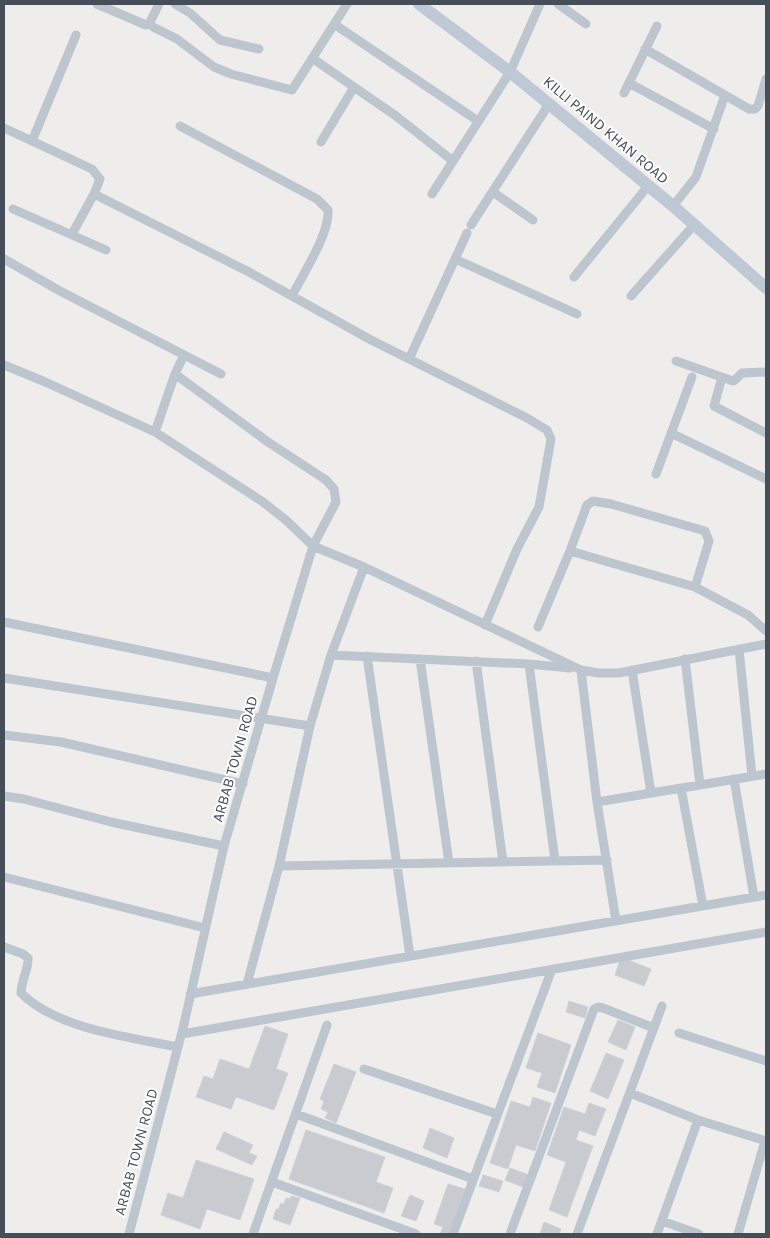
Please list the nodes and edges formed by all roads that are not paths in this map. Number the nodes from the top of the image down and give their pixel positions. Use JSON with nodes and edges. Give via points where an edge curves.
{"nodes":[{"id":1,"x":100,"y":4,"type":"edge"},
{"id":2,"x":159,"y":4,"type":"edge"},
{"id":3,"x":175,"y":4,"type":"edge"},
{"id":4,"x":347,"y":4,"type":"edge"},
{"id":5,"x":419,"y":4,"type":"edge"},
{"id":6,"x":540,"y":4,"type":"edge"},
{"id":7,"x":558,"y":4,"type":"edge"},
{"id":8,"x":334,"y":24,"type":"junction"},
{"id":9,"x":586,"y":24,"type":"dead end"},
{"id":10,"x":656,"y":26,"type":"dead end"},
{"id":11,"x":153,"y":27,"type":"dead end"},
{"id":12,"x":76,"y":35,"type":"dead end"},
{"id":13,"x":259,"y":49,"type":"dead end"},
{"id":14,"x":645,"y":49,"type":"junction"},
{"id":15,"x":312,"y":58,"type":"junction"},
{"id":16,"x":510,"y":72,"type":"junction"},
{"id":17,"x":766,"y":79,"type":"edge"},
{"id":18,"x":629,"y":83,"type":"junction"},
{"id":19,"x":354,"y":87,"type":"junction"},
{"id":20,"x":624,"y":94,"type":"dead end"},
{"id":21,"x":725,"y":95,"type":"junction"},
{"id":22,"x":549,"y":104,"type":"junction"},
{"id":23,"x":478,"y":121,"type":"junction"},
{"id":24,"x":180,"y":126,"type":"dead end"},
{"id":25,"x":4,"y":128,"type":"edge"},
{"id":26,"x":714,"y":129,"type":"junction"},
{"id":27,"x":32,"y":141,"type":"junction"},
{"id":28,"x":321,"y":142,"type":"dead end"},
{"id":29,"x":453,"y":161,"type":"junction"},
{"id":30,"x":648,"y":186,"type":"junction"},
{"id":31,"x":493,"y":192,"type":"junction"},
{"id":32,"x":94,"y":194,"type":"junction"},
{"id":33,"x":432,"y":194,"type":"dead end"},
{"id":34,"x":673,"y":206,"type":"junction"},
{"id":35,"x":12,"y":209,"type":"dead end"},
{"id":36,"x":533,"y":220,"type":"dead end"},
{"id":37,"x":694,"y":225,"type":"junction"},
{"id":38,"x":72,"y":234,"type":"junction"},
{"id":39,"x":106,"y":250,"type":"dead end"},
{"id":40,"x":4,"y":259,"type":"edge"},
{"id":41,"x":455,"y":259,"type":"junction"},
{"id":42,"x":574,"y":277,"type":"dead end"},
{"id":43,"x":766,"y":288,"type":"edge"},
{"id":44,"x":292,"y":296,"type":"junction"},
{"id":45,"x":631,"y":296,"type":"dead end"},
{"id":46,"x":577,"y":314,"type":"dead end"},
{"id":47,"x":184,"y":355,"type":"junction"},
{"id":48,"x":409,"y":359,"type":"junction"},
{"id":49,"x":676,"y":361,"type":"dead end"},
{"id":50,"x":4,"y":366,"type":"edge"},
{"id":51,"x":766,"y":372,"type":"edge"},
{"id":52,"x":175,"y":374,"type":"junction"},
{"id":53,"x":221,"y":374,"type":"dead end"},
{"id":54,"x":692,"y":377,"type":"dead end"},
{"id":55,"x":722,"y":377,"type":"junction"},
{"id":56,"x":155,"y":432,"type":"junction"},
{"id":57,"x":766,"y":433,"type":"edge"},
{"id":58,"x":671,"y":434,"type":"junction"},
{"id":59,"x":656,"y":474,"type":"dead end"},
{"id":60,"x":766,"y":479,"type":"edge"},
{"id":61,"x":313,"y":546,"type":"junction"},
{"id":62,"x":570,"y":551,"type":"junction"},
{"id":63,"x":364,"y":567,"type":"junction"},
{"id":64,"x":695,"y":587,"type":"junction"},
{"id":65,"x":4,"y":622,"type":"edge"},
{"id":66,"x":485,"y":625,"type":"junction"},
{"id":67,"x":538,"y":627,"type":"dead end"},
{"id":68,"x":766,"y":630,"type":"edge"},
{"id":69,"x":766,"y":644,"type":"edge"},
{"id":70,"x":739,"y":649,"type":"junction"},
{"id":71,"x":331,"y":655,"type":"junction"},
{"id":72,"x":367,"y":656,"type":"junction"},
{"id":73,"x":420,"y":659,"type":"junction"},
{"id":74,"x":686,"y":660,"type":"junction"},
{"id":75,"x":476,"y":661,"type":"junction"},
{"id":76,"x":529,"y":664,"type":"junction"},
{"id":77,"x":579,"y":669,"type":"junction"},
{"id":78,"x":632,"y":670,"type":"junction"},
{"id":79,"x":4,"y":678,"type":"edge"},
{"id":80,"x":273,"y":678,"type":"junction"},
{"id":81,"x":262,"y":719,"type":"junction"},
{"id":82,"x":310,"y":726,"type":"junction"},
{"id":83,"x":4,"y":735,"type":"edge"},
{"id":84,"x":766,"y":774,"type":"edge"},
{"id":85,"x":752,"y":776,"type":"junction"},
{"id":86,"x":734,"y":779,"type":"junction"},
{"id":87,"x":243,"y":784,"type":"junction"},
{"id":88,"x":700,"y":785,"type":"junction"},
{"id":89,"x":681,"y":788,"type":"junction"},
{"id":90,"x":651,"y":793,"type":"junction"},
{"id":91,"x":4,"y":796,"type":"edge"},
{"id":92,"x":597,"y":802,"type":"junction"},
{"id":93,"x":224,"y":846,"type":"junction"},
{"id":94,"x":606,"y":860,"type":"junction"},
{"id":95,"x":555,"y":861,"type":"junction"},
{"id":96,"x":503,"y":862,"type":"junction"},
{"id":97,"x":449,"y":863,"type":"junction"},
{"id":98,"x":398,"y":864,"type":"junction"},
{"id":99,"x":279,"y":866,"type":"junction"},
{"id":100,"x":4,"y":877,"type":"edge"},
{"id":101,"x":766,"y":895,"type":"edge"},
{"id":102,"x":754,"y":897,"type":"junction"},
{"id":103,"x":703,"y":906,"type":"junction"},
{"id":104,"x":616,"y":921,"type":"junction"},
{"id":105,"x":205,"y":928,"type":"junction"},
{"id":106,"x":766,"y":932,"type":"edge"},
{"id":107,"x":4,"y":947,"type":"edge"},
{"id":108,"x":410,"y":956,"type":"junction"},
{"id":109,"x":552,"y":969,"type":"junction"},
{"id":110,"x":247,"y":984,"type":"junction"},
{"id":111,"x":190,"y":994,"type":"junction"},
{"id":112,"x":662,"y":1006,"type":"dead end"},
{"id":113,"x":327,"y":1025,"type":"dead end"},
{"id":114,"x":654,"y":1028,"type":"junction"},
{"id":115,"x":678,"y":1033,"type":"dead end"},
{"id":116,"x":182,"y":1034,"type":"junction"},
{"id":117,"x":178,"y":1048,"type":"junction"},
{"id":118,"x":766,"y":1061,"type":"edge"},
{"id":119,"x":364,"y":1068,"type":"dead end"},
{"id":120,"x":630,"y":1093,"type":"junction"},
{"id":121,"x":296,"y":1114,"type":"junction"},
{"id":122,"x":497,"y":1114,"type":"junction"},
{"id":123,"x":698,"y":1120,"type":"junction"},
{"id":124,"x":766,"y":1141,"type":"edge"},
{"id":125,"x":473,"y":1179,"type":"junction"},
{"id":126,"x":272,"y":1182,"type":"junction"},
{"id":127,"x":662,"y":1221,"type":"junction"},
{"id":128,"x":128,"y":1234,"type":"edge"},
{"id":129,"x":253,"y":1234,"type":"edge"},
{"id":130,"x":416,"y":1234,"type":"edge"},
{"id":131,"x":453,"y":1234,"type":"edge"},
{"id":132,"x":510,"y":1234,"type":"edge"},
{"id":133,"x":577,"y":1234,"type":"edge"},
{"id":134,"x":657,"y":1234,"type":"edge"},
{"id":135,"x":699,"y":1234,"type":"edge"},
{"id":136,"x":738,"y":1234,"type":"edge"}],
"edges":[{"from":1,"to":2,"type":"street","via":[[146,25]]},
{"from":3,"to":13,"type":"street","via":[[220,40]]},
{"from":4,"to":8,"type":"street"},
{"from":5,"to":16,"type":"street","name":"KILLI PAIND KHAN ROAD"},
{"from":6,"to":16,"type":"street"},
{"from":7,"to":9,"type":"street"},
{"from":8,"to":15,"type":"street"},
{"from":8,"to":23,"type":"street"},
{"from":10,"to":14,"type":"street"},
{"from":11,"to":15,"type":"street","via":[[214,67],[289,90]]},
{"from":12,"to":27,"type":"street"},
{"from":14,"to":18,"type":"street"},
{"from":14,"to":21,"type":"street"},
{"from":15,"to":19,"type":"street"},
{"from":16,"to":22,"type":"street","name":"KILLI PAIND KHAN ROAD"},
{"from":16,"to":23,"type":"street"},
{"from":17,"to":21,"type":"street","via":[[755,109]]},
{"from":18,"to":20,"type":"street"},
{"from":18,"to":26,"type":"street"},
{"from":19,"to":28,"type":"street"},
{"from":19,"to":29,"type":"street"},
{"from":21,"to":26,"type":"street"},
{"from":22,"to":30,"type":"street","name":"KILLI PAIND KHAN ROAD"},
{"from":22,"to":31,"type":"street"},
{"from":23,"to":29,"type":"street"},
{"from":24,"to":44,"type":"street","via":[[317,199],[328,210],[323,236]]},
{"from":25,"to":27,"type":"street"},
{"from":26,"to":34,"type":"street","via":[[696,177]]},
{"from":27,"to":32,"type":"street","via":[[92,169],[100,179]]},
{"from":29,"to":33,"type":"street"},
{"from":30,"to":34,"type":"street","name":"KILLI PAIND KHAN ROAD"},
{"from":30,"to":42,"type":"street"},
{"from":31,"to":36,"type":"street"},
{"from":31,"to":41,"type":"street","via":[[469,229]]},
{"from":32,"to":38,"type":"street"},
{"from":32,"to":44,"type":"street"},
{"from":34,"to":37,"type":"street","name":"KILLI PAIND KHAN ROAD"},
{"from":35,"to":38,"type":"street"},
{"from":37,"to":43,"type":"street","name":"KILLI PAIND KHAN ROAD"},
{"from":37,"to":45,"type":"street"},
{"from":38,"to":39,"type":"street"},
{"from":40,"to":47,"type":"street"},
{"from":41,"to":46,"type":"street"},
{"from":41,"to":48,"type":"street"},
{"from":44,"to":48,"type":"street"},
{"from":47,"to":52,"type":"street"},
{"from":47,"to":53,"type":"street"},
{"from":48,"to":66,"type":"street","via":[[527,418],[547,430],[551,439],[539,507]]},
{"from":49,"to":55,"type":"street"},
{"from":50,"to":56,"type":"street"},
{"from":51,"to":55,"type":"street","via":[[742,373],[733,381]]},
{"from":52,"to":56,"type":"street"},
{"from":52,"to":61,"type":"street","name":"ARBAB TOWN ROAD","via":[[326,480],[334,489],[336,502]]},
{"from":54,"to":58,"type":"street"},
{"from":55,"to":57,"type":"street","via":[[714,406]]},
{"from":56,"to":61,"type":"street","via":[[263,502]]},
{"from":58,"to":59,"type":"street"},
{"from":58,"to":60,"type":"street"},
{"from":61,"to":63,"type":"street"},
{"from":61,"to":80,"type":"street","name":"ARBAB TOWN ROAD"},
{"from":62,"to":64,"type":"street"},
{"from":62,"to":64,"type":"street","via":[[587,506],[599,501],[620,506],[705,531],[709,541]]},
{"from":62,"to":67,"type":"street"},
{"from":63,"to":66,"type":"street"},
{"from":63,"to":71,"type":"street"},
{"from":64,"to":68,"type":"street","via":[[748,615]]},
{"from":65,"to":80,"type":"street"},
{"from":66,"to":77,"type":"street"},
{"from":69,"to":70,"type":"street"},
{"from":70,"to":74,"type":"street"},
{"from":70,"to":85,"type":"street"},
{"from":71,"to":72,"type":"street"},
{"from":71,"to":82,"type":"street"},
{"from":72,"to":73,"type":"street"},
{"from":72,"to":98,"type":"street"},
{"from":73,"to":75,"type":"street"},
{"from":73,"to":97,"type":"street"},
{"from":74,"to":78,"type":"street"},
{"from":74,"to":88,"type":"street"},
{"from":75,"to":76,"type":"street"},
{"from":75,"to":96,"type":"street"},
{"from":76,"to":77,"type":"street"},
{"from":76,"to":95,"type":"street"},
{"from":77,"to":78,"type":"street","via":[[598,673]]},
{"from":77,"to":92,"type":"street"},
{"from":78,"to":90,"type":"street"},
{"from":79,"to":81,"type":"street"},
{"from":80,"to":81,"type":"street","name":"ARBAB TOWN ROAD"},
{"from":81,"to":82,"type":"street"},
{"from":81,"to":87,"type":"street","name":"ARBAB TOWN ROAD"},
{"from":82,"to":99,"type":"street"},
{"from":83,"to":87,"type":"street","via":[[61,742]]},
{"from":84,"to":85,"type":"street"},
{"from":85,"to":86,"type":"street"},
{"from":86,"to":88,"type":"street"},
{"from":86,"to":102,"type":"street"},
{"from":87,"to":93,"type":"street","name":"ARBAB TOWN ROAD"},
{"from":88,"to":89,"type":"street"},
{"from":89,"to":90,"type":"street"},
{"from":89,"to":103,"type":"street"},
{"from":90,"to":92,"type":"street"},
{"from":91,"to":93,"type":"street"},
{"from":92,"to":94,"type":"street"},
{"from":93,"to":105,"type":"street","name":"ARBAB TOWN ROAD"},
{"from":94,"to":95,"type":"street"},
{"from":94,"to":104,"type":"street"},
{"from":95,"to":96,"type":"street"},
{"from":96,"to":97,"type":"street"},
{"from":97,"to":98,"type":"street"},
{"from":98,"to":99,"type":"street"},
{"from":98,"to":108,"type":"street"},
{"from":99,"to":110,"type":"street"},
{"from":100,"to":105,"type":"street"},
{"from":101,"to":102,"type":"street"},
{"from":102,"to":103,"type":"street"},
{"from":103,"to":104,"type":"street"},
{"from":104,"to":108,"type":"street"},
{"from":105,"to":111,"type":"street","name":"ARBAB TOWN ROAD"},
{"from":106,"to":109,"type":"street"},
{"from":107,"to":117,"type":"street","via":[[28,958],[21,993],[32,1004],[74,1023]]},
{"from":108,"to":110,"type":"street"},
{"from":109,"to":116,"type":"street"},
{"from":109,"to":122,"type":"street"},
{"from":110,"to":111,"type":"street"},
{"from":111,"to":116,"type":"street","name":"ARBAB TOWN ROAD"},
{"from":112,"to":114,"type":"street"},
{"from":113,"to":121,"type":"street"},
{"from":114,"to":120,"type":"street"},
{"from":114,"to":132,"type":"street","via":[[603,1008],[594,1010]]},
{"from":115,"to":118,"type":"street"},
{"from":116,"to":117,"type":"street","name":"ARBAB TOWN ROAD"},
{"from":117,"to":128,"type":"street","name":"ARBAB TOWN ROAD"},
{"from":119,"to":122,"type":"street"},
{"from":120,"to":123,"type":"street"},
{"from":120,"to":133,"type":"street"},
{"from":121,"to":125,"type":"street"},
{"from":121,"to":126,"type":"street"},
{"from":122,"to":125,"type":"street"},
{"from":123,"to":124,"type":"street"},
{"from":123,"to":127,"type":"street"},
{"from":124,"to":136,"type":"street"},
{"from":125,"to":131,"type":"street"},
{"from":126,"to":129,"type":"street"},
{"from":126,"to":130,"type":"street"},
{"from":127,"to":134,"type":"street"},
{"from":127,"to":135,"type":"street"}]}
